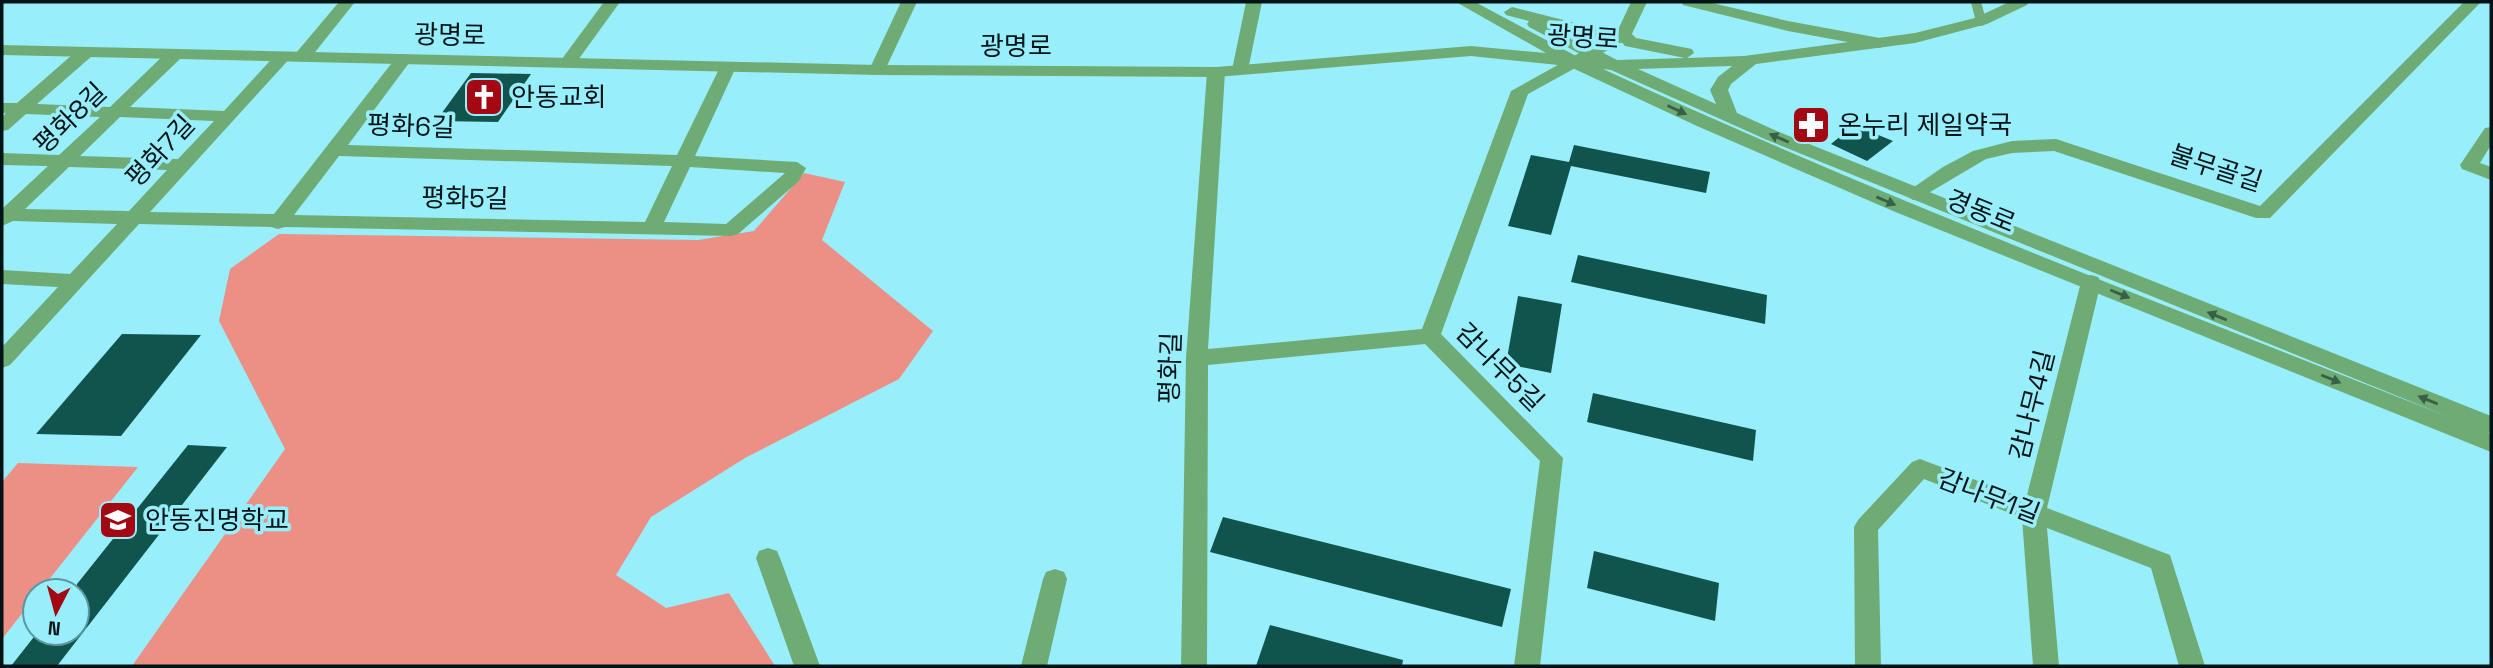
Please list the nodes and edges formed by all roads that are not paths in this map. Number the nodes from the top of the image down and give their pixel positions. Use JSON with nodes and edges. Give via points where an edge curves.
{"nodes":[{"id":1,"x":347,"y":2,"type":"edge"},
{"id":2,"x":612,"y":2,"type":"edge"},
{"id":3,"x":909,"y":2,"type":"edge"},
{"id":4,"x":1244,"y":2,"type":"edge"},
{"id":5,"x":1254,"y":2,"type":"edge"},
{"id":6,"x":1464,"y":2,"type":"edge"},
{"id":7,"x":1493,"y":2,"type":"edge"},
{"id":8,"x":1639,"y":2,"type":"edge"},
{"id":9,"x":1689,"y":2,"type":"edge"},
{"id":10,"x":1976,"y":2,"type":"edge"},
{"id":11,"x":2021,"y":2,"type":"edge"},
{"id":12,"x":2473,"y":2,"type":"edge"},
{"id":13,"x":1512,"y":12,"type":"junction"},
{"id":14,"x":1982,"y":21,"type":"junction"},
{"id":15,"x":1624,"y":35,"type":"junction"},
{"id":16,"x":1880,"y":43,"type":"junction"},
{"id":17,"x":2,"y":50,"type":"edge"},
{"id":18,"x":86,"y":51,"type":"junction"},
{"id":19,"x":175,"y":54,"type":"junction"},
{"id":20,"x":293,"y":56,"type":"junction"},
{"id":21,"x":404,"y":58,"type":"junction"},
{"id":22,"x":1583,"y":58,"type":"junction"},
{"id":23,"x":1748,"y":60,"type":"junction"},
{"id":24,"x":567,"y":63,"type":"junction"},
{"id":25,"x":1614,"y":65,"type":"junction"},
{"id":26,"x":728,"y":67,"type":"junction"},
{"id":27,"x":877,"y":70,"type":"junction"},
{"id":28,"x":1240,"y":70,"type":"junction"},
{"id":29,"x":1216,"y":72,"type":"junction"},
{"id":30,"x":2,"y":108,"type":"edge"},
{"id":31,"x":21,"y":109,"type":"junction"},
{"id":32,"x":115,"y":112,"type":"junction"},
{"id":33,"x":228,"y":116,"type":"junction"},
{"id":34,"x":1729,"y":116,"type":"junction"},
{"id":35,"x":2,"y":126,"type":"edge"},
{"id":36,"x":2491,"y":132,"type":"edge"},
{"id":37,"x":334,"y":150,"type":"junction"},
{"id":38,"x":2,"y":159,"type":"edge"},
{"id":39,"x":64,"y":161,"type":"junction"},
{"id":40,"x":685,"y":161,"type":"junction"},
{"id":41,"x":183,"y":165,"type":"junction"},
{"id":42,"x":2491,"y":174,"type":"edge"},
{"id":43,"x":1913,"y":194,"type":"junction"},
{"id":44,"x":4,"y":217,"type":"edge"},
{"id":45,"x":132,"y":220,"type":"junction"},
{"id":46,"x":278,"y":223,"type":"junction"},
{"id":47,"x":652,"y":227,"type":"junction"},
{"id":48,"x":2,"y":277,"type":"edge"},
{"id":49,"x":75,"y":281,"type":"junction"},
{"id":50,"x":2091,"y":282,"type":"junction"},
{"id":51,"x":1430,"y":336,"type":"junction"},
{"id":52,"x":6,"y":351,"type":"edge"},
{"id":53,"x":1197,"y":358,"type":"junction"},
{"id":54,"x":2491,"y":425,"type":"edge"},
{"id":55,"x":2491,"y":443,"type":"edge"},
{"id":56,"x":2034,"y":513,"type":"junction"},
{"id":57,"x":768,"y":558,"type":"dead end"},
{"id":58,"x":1055,"y":579,"type":"dead end"},
{"id":59,"x":807,"y":666,"type":"edge"},
{"id":60,"x":1034,"y":666,"type":"edge"},
{"id":61,"x":1194,"y":666,"type":"edge"},
{"id":62,"x":1527,"y":666,"type":"edge"},
{"id":63,"x":1868,"y":666,"type":"edge"},
{"id":64,"x":2046,"y":666,"type":"edge"},
{"id":65,"x":2192,"y":666,"type":"edge"}],
"edges":[{"from":1,"to":20,"type":"street","name":"평화7길"},
{"from":2,"to":24,"type":"street"},
{"from":3,"to":27,"type":"street"},
{"from":4,"to":5,"type":"street"},
{"from":5,"to":28,"type":"street"},
{"from":6,"to":22,"type":"street","name":"경동로"},
{"from":7,"to":13,"type":"street","name":"경동로"},
{"from":8,"to":15,"type":"street"},
{"from":9,"to":16,"type":"street"},
{"from":10,"to":14,"type":"lane"},
{"from":11,"to":14,"type":"street","name":"광명로"},
{"from":12,"to":43,"type":"street","name":"불무골길","via":[[2263,214],[2056,145],[1987,150]]},
{"from":13,"to":15,"type":"street","via":[[1591,32]]},
{"from":13,"to":22,"type":"street","name":"경동로"},
{"from":14,"to":16,"type":"street","name":"광명로"},
{"from":15,"to":22,"type":"street","name":"감나무5길"},
{"from":15,"to":23,"type":"street","via":[[1632,43]]},
{"from":16,"to":23,"type":"street","name":"광명로"},
{"from":17,"to":18,"type":"street","name":"광명로"},
{"from":18,"to":19,"type":"street","name":"광명로"},
{"from":18,"to":31,"type":"street"},
{"from":19,"to":20,"type":"street","name":"광명로"},
{"from":19,"to":32,"type":"street","name":"평화8길"},
{"from":20,"to":21,"type":"street","name":"광명로"},
{"from":20,"to":33,"type":"street","name":"평화7길"},
{"from":21,"to":24,"type":"street","name":"광명로"},
{"from":21,"to":37,"type":"street","name":"평화6길"},
{"from":22,"to":25,"type":"street","name":"경동로"},
{"from":22,"to":28,"type":"street","name":"광명로","via":[[1471,51]]},
{"from":22,"to":50,"type":"street","name":"경동로","one_way":true,"via":[[1703,122]]},
{"from":22,"to":51,"type":"street","name":"감나무5길","via":[[1520,91]]},
{"from":23,"to":25,"type":"street","name":"광명로"},
{"from":23,"to":34,"type":"street","via":[[1719,90]]},
{"from":24,"to":26,"type":"street","name":"광명로"},
{"from":25,"to":34,"type":"street","name":"경동로"},
{"from":26,"to":27,"type":"street","name":"광명로"},
{"from":26,"to":40,"type":"street"},
{"from":27,"to":29,"type":"street","name":"광명로"},
{"from":28,"to":29,"type":"street","name":"광명로"},
{"from":29,"to":53,"type":"street","name":"평화길"},
{"from":30,"to":31,"type":"street"},
{"from":31,"to":32,"type":"street"},
{"from":31,"to":35,"type":"street"},
{"from":32,"to":33,"type":"street"},
{"from":32,"to":39,"type":"street","name":"평화8길"},
{"from":33,"to":41,"type":"street","name":"평화7길"},
{"from":43,"to":34,"type":"street","name":"경동로","one_way":true},
{"from":36,"to":42,"type":"street","via":[[2469,165]]},
{"from":37,"to":40,"type":"street","name":"평화6길"},
{"from":37,"to":46,"type":"street"},
{"from":38,"to":39,"type":"street"},
{"from":39,"to":41,"type":"street"},
{"from":39,"to":44,"type":"street","name":"평화8길"},
{"from":40,"to":47,"type":"street"},
{"from":40,"to":47,"type":"street","name":"평화5길","via":[[797,168],[731,230]]},
{"from":41,"to":45,"type":"street","name":"평화7길"},
{"from":54,"to":43,"type":"street","name":"경동로","one_way":true},
{"from":44,"to":45,"type":"street","name":"평화5길"},
{"from":45,"to":46,"type":"street","name":"평화5길"},
{"from":45,"to":49,"type":"street","name":"평화7길"},
{"from":46,"to":47,"type":"street","name":"평화5길"},
{"from":48,"to":49,"type":"street"},
{"from":49,"to":52,"type":"street","name":"평화7길"},
{"from":50,"to":55,"type":"street","name":"경동로","one_way":true},
{"from":50,"to":56,"type":"street","name":"감나무4길"},
{"from":51,"to":53,"type":"street"},
{"from":51,"to":62,"type":"street","name":"감나무5길","via":[[1552,458]]},
{"from":53,"to":61,"type":"street","name":"평화길"},
{"from":56,"to":63,"type":"street","name":"감나무1길","via":[[1920,468],[1866,527]]},
{"from":56,"to":64,"type":"street","name":"감나무4길"},
{"from":56,"to":65,"type":"street","name":"감나무1길","via":[[2161,562]]},
{"from":57,"to":59,"type":"street"},
{"from":58,"to":60,"type":"street"}]}
